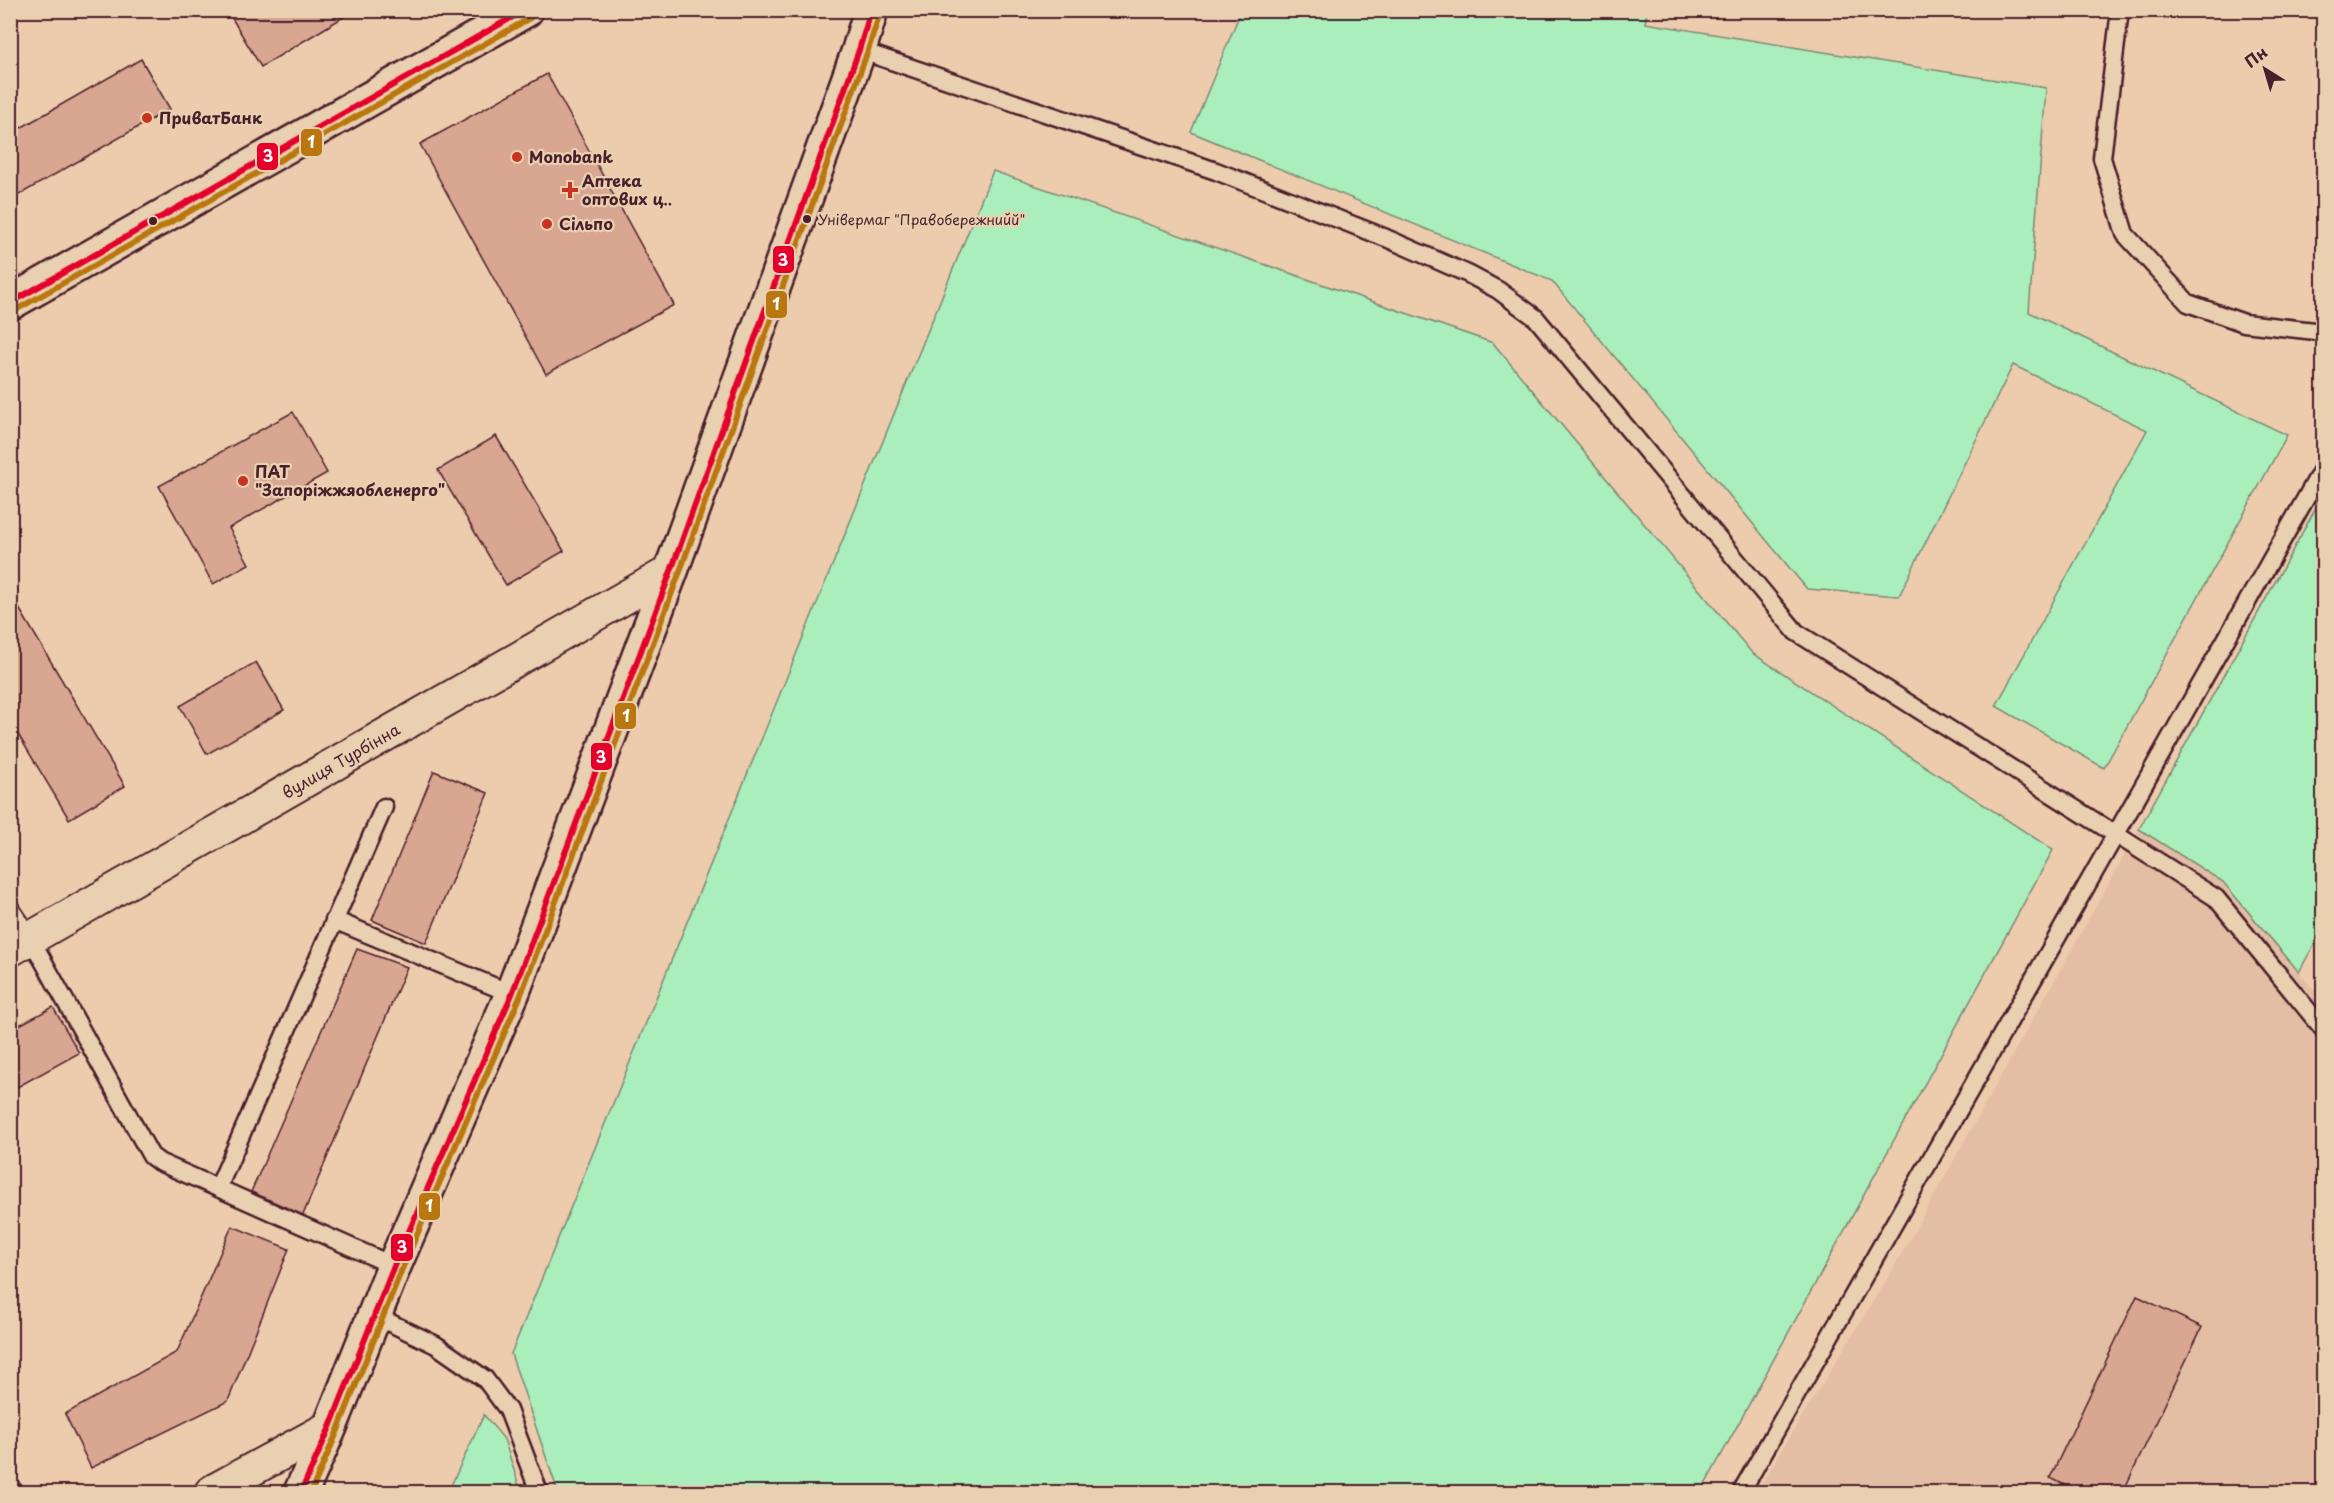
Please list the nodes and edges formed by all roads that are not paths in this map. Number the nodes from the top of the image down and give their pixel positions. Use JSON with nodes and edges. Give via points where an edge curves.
{"nodes":[{"id":1,"x":526,"y":10,"type":"edge"},
{"id":2,"x":872,"y":10,"type":"edge"},
{"id":3,"x":2121,"y":10,"type":"edge"},
{"id":4,"x":859,"y":50,"type":"junction"},
{"id":5,"x":10,"y":303,"type":"edge"},
{"id":6,"x":2324,"y":332,"type":"edge"},
{"id":7,"x":2324,"y":466,"type":"edge"},
{"id":8,"x":671,"y":571,"type":"junction"},
{"id":9,"x":384,"y":807,"type":"dead end"},
{"id":10,"x":2116,"y":834,"type":"junction"},
{"id":11,"x":10,"y":908,"type":"edge"},
{"id":12,"x":334,"y":920,"type":"junction"},
{"id":13,"x":21,"y":944,"type":"edge"},
{"id":14,"x":512,"y":994,"type":"junction"},
{"id":15,"x":2324,"y":1030,"type":"edge"},
{"id":16,"x":218,"y":1188,"type":"junction"},
{"id":17,"x":394,"y":1266,"type":"junction"},
{"id":18,"x":374,"y":1315,"type":"junction"},
{"id":19,"x":330,"y":1427,"type":"junction"},
{"id":20,"x":211,"y":1492,"type":"edge"},
{"id":21,"x":301,"y":1492,"type":"edge"},
{"id":22,"x":539,"y":1492,"type":"edge"},
{"id":23,"x":1741,"y":1492,"type":"edge"}],
"edges":[{"from":1,"to":5,"type":"street"},
{"from":2,"to":4,"type":"street"},
{"from":3,"to":6,"type":"lane","via":[[2102,158],[2125,234],[2188,303],[2244,323]]},
{"from":4,"to":8,"type":"street"},
{"from":4,"to":10,"type":"lane","via":[[1216,171],[1386,238],[1498,290],[1536,318],[1796,632]]},
{"from":7,"to":10,"type":"lane"},
{"from":8,"to":13,"type":"street","name":"вулиця Турбінна"},
{"from":8,"to":14,"type":"street"},
{"from":9,"to":12,"type":"lane"},
{"from":10,"to":15,"type":"lane","via":[[2217,898]]},
{"from":10,"to":23,"type":"lane"},
{"from":11,"to":13,"type":"lane"},
{"from":12,"to":14,"type":"lane"},
{"from":12,"to":16,"type":"lane"},
{"from":13,"to":16,"type":"lane","via":[[151,1156]]},
{"from":14,"to":17,"type":"street"},
{"from":16,"to":17,"type":"lane"},
{"from":17,"to":18,"type":"street"},
{"from":18,"to":19,"type":"street"},
{"from":18,"to":22,"type":"lane","via":[[436,1345],[485,1379],[508,1410]]},
{"from":19,"to":20,"type":"street"},
{"from":19,"to":21,"type":"street"}]}
